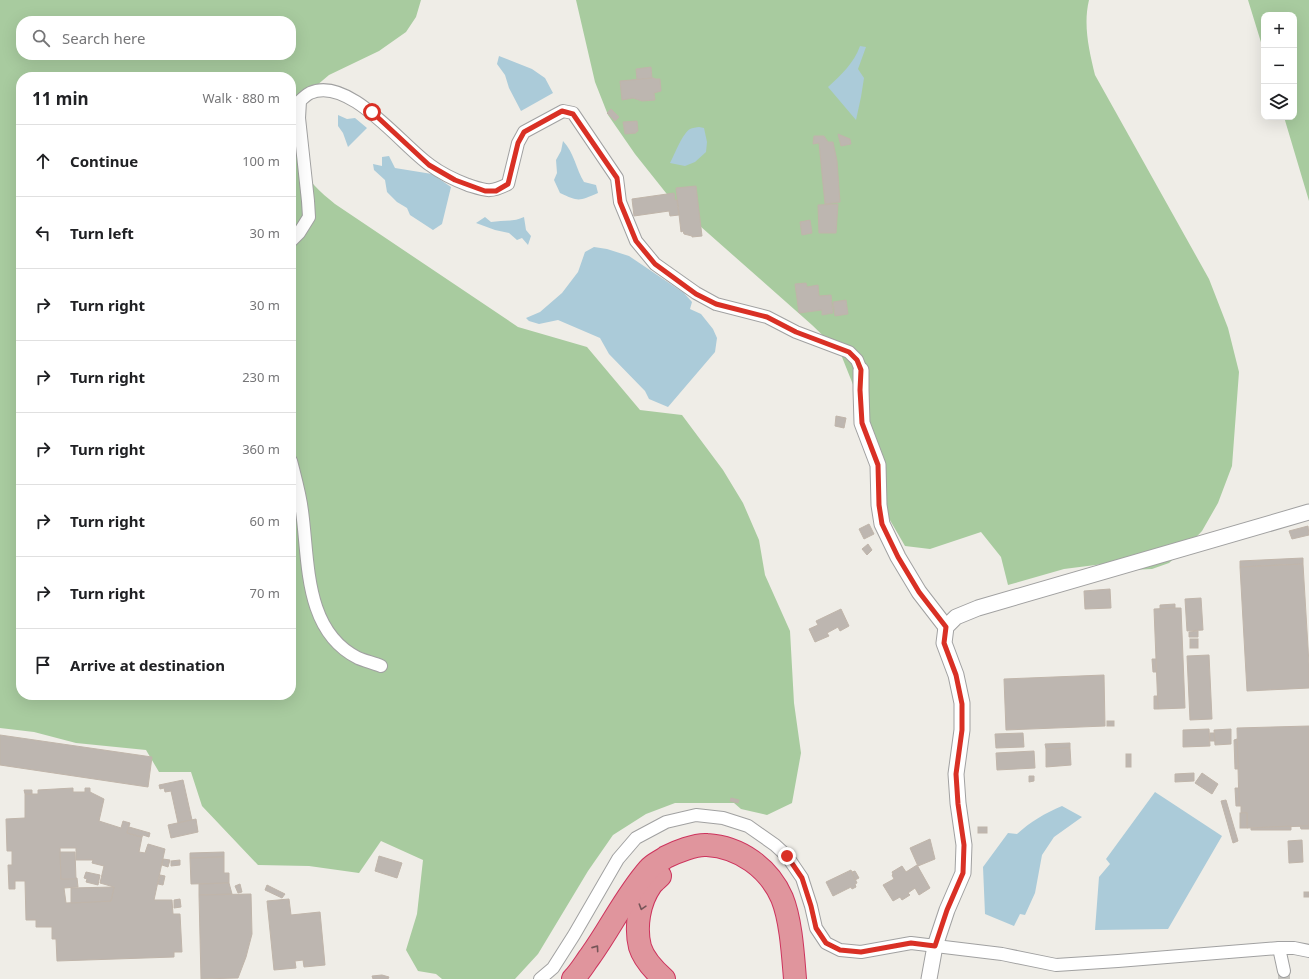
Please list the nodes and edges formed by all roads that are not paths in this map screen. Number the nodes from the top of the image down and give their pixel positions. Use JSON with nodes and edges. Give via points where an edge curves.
{"nodes":[{"id":1,"x":296,"y":236,"type":"edge"},
{"id":2,"x":861,"y":370,"type":"joint"},
{"id":3,"x":296,"y":483,"type":"edge"},
{"id":4,"x":1309,"y":512,"type":"edge"},
{"id":5,"x":946,"y":627,"type":"junction"},
{"id":6,"x":381,"y":666,"type":"dead end"},
{"id":7,"x":935,"y":946,"type":"junction"},
{"id":8,"x":1279,"y":948,"type":"junction"},
{"id":9,"x":1309,"y":951,"type":"edge"},
{"id":10,"x":1284,"y":971,"type":"tunnel mouth"},
{"id":11,"x":540,"y":979,"type":"edge"},
{"id":12,"x":573,"y":979,"type":"edge"},
{"id":13,"x":664,"y":979,"type":"edge"},
{"id":14,"x":785,"y":979,"type":"edge"},
{"id":15,"x":796,"y":979,"type":"edge"},
{"id":16,"x":929,"y":979,"type":"edge"}],
"edges":[{"from":1,"to":2,"type":"street","via":[[309,217],[299,118],[300,101],[310,93],[326,90],[346,96],[372,112],[429,165],[455,180],[485,191],[496,191],[508,184],[518,143],[524,132],[562,111],[573,114],[617,178],[620,202],[636,241],[655,264],[696,294],[716,304],[767,317],[796,332],[849,352],[857,360]]},
{"from":2,"to":5,"type":"street","via":[[862,423],[878,465],[882,524],[919,592]]},
{"from":3,"to":6,"type":"street","via":[[315,607],[326,630],[340,645],[358,658]]},
{"from":4,"to":5,"type":"street","via":[[978,608],[956,616]]},
{"from":5,"to":7,"type":"street","via":[[944,643],[956,675],[962,704],[962,730],[956,774],[964,845],[963,873]]},
{"from":7,"to":8,"type":"street","via":[[1002,954],[1056,965]]},
{"from":7,"to":11,"type":"street","via":[[911,943],[861,952],[840,950],[826,943],[816,928],[802,878],[787,856],[748,826],[723,818],[696,815],[666,822],[636,838],[618,859],[552,968]]},
{"from":7,"to":16,"type":"street"},
{"from":8,"to":9,"type":"street"},
{"from":8,"to":10,"type":"street"},
{"from":12,"to":15,"type":"highway","one_way":true,"via":[[650,868],[676,851],[705,844],[730,849],[753,860],[772,879],[782,899],[790,929]]},
{"from":14,"to":13,"type":"highway","one_way":true,"via":[[780,937],[773,908],[759,882],[742,867],[718,859],[695,858],[670,867],[651,885],[641,906],[637,927],[641,948],[654,970]]}]}
